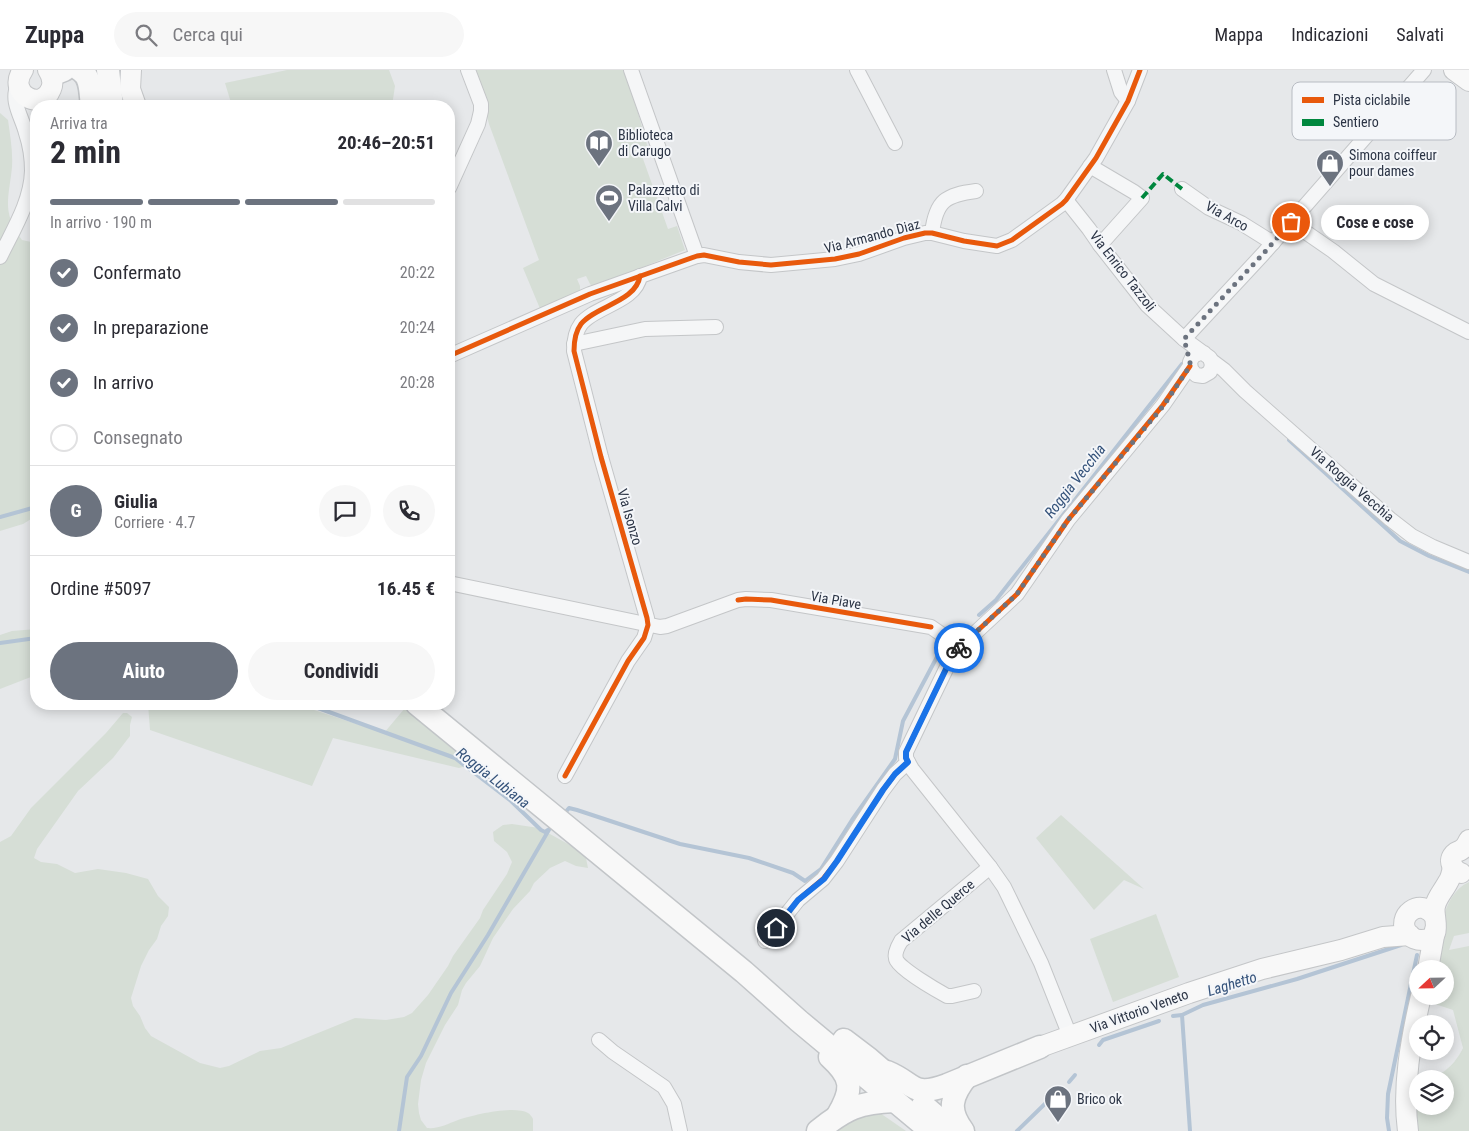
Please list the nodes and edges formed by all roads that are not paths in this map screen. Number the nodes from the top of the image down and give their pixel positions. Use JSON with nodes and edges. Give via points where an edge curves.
{"nodes":[{"id":1,"x":98,"y":70,"type":"edge"},
{"id":2,"x":108,"y":70,"type":"edge"},
{"id":3,"x":131,"y":70,"type":"edge"},
{"id":4,"x":468,"y":70,"type":"edge"},
{"id":5,"x":631,"y":70,"type":"edge"},
{"id":6,"x":857,"y":70,"type":"edge"},
{"id":7,"x":1114,"y":70,"type":"edge"},
{"id":8,"x":1140,"y":70,"type":"edge"},
{"id":9,"x":1424,"y":70,"type":"edge"},
{"id":10,"x":1454,"y":70,"type":"edge"},
{"id":11,"x":1467,"y":70,"type":"edge"},
{"id":12,"x":1469,"y":75,"type":"edge"},
{"id":13,"x":21,"y":78,"type":"edge"},
{"id":14,"x":1469,"y":81,"type":"edge"},
{"id":15,"x":1414,"y":82,"type":"edge"},
{"id":16,"x":56,"y":84,"type":"edge"},
{"id":17,"x":33,"y":100,"type":"edge"},
{"id":18,"x":91,"y":100,"type":"edge"},
{"id":19,"x":102,"y":100,"type":"edge"},
{"id":20,"x":111,"y":100,"type":"edge"},
{"id":21,"x":134,"y":100,"type":"edge"},
{"id":22,"x":1128,"y":101,"type":"junction"},
{"id":23,"x":30,"y":102,"type":"edge"},
{"id":24,"x":23,"y":123,"type":"junction"},
{"id":25,"x":1363,"y":140,"type":"edge"},
{"id":26,"x":895,"y":143,"type":"dead end"},
{"id":27,"x":30,"y":151,"type":"edge"},
{"id":28,"x":1090,"y":166,"type":"junction"},
{"id":29,"x":455,"y":175,"type":"edge"},
{"id":30,"x":30,"y":186,"type":"edge"},
{"id":31,"x":1182,"y":189,"type":"dead end"},
{"id":32,"x":976,"y":191,"type":"dead end"},
{"id":33,"x":1066,"y":200,"type":"junction"},
{"id":34,"x":1291,"y":222,"type":"junction"},
{"id":35,"x":932,"y":232,"type":"junction"},
{"id":36,"x":1273,"y":243,"type":"junction"},
{"id":37,"x":1100,"y":245,"type":"junction"},
{"id":38,"x":697,"y":256,"type":"junction"},
{"id":39,"x":0,"y":257,"type":"edge"},
{"id":40,"x":640,"y":276,"type":"junction"},
{"id":41,"x":716,"y":327,"type":"dead end"},
{"id":42,"x":1469,"y":332,"type":"edge"},
{"id":43,"x":1184,"y":339,"type":"junction"},
{"id":44,"x":574,"y":344,"type":"junction"},
{"id":45,"x":455,"y":353,"type":"edge"},
{"id":46,"x":1208,"y":357,"type":"junction"},
{"id":47,"x":1196,"y":370,"type":"junction"},
{"id":48,"x":1245,"y":391,"type":"junction"},
{"id":49,"x":1469,"y":562,"type":"edge"},
{"id":50,"x":455,"y":584,"type":"edge"},
{"id":51,"x":648,"y":625,"type":"junction"},
{"id":52,"x":960,"y":648,"type":"junction"},
{"id":53,"x":424,"y":710,"type":"edge"},
{"id":54,"x":908,"y":762,"type":"junction"},
{"id":55,"x":565,"y":776,"type":"dead end"},
{"id":56,"x":1461,"y":862,"type":"edge"},
{"id":57,"x":990,"y":867,"type":"junction"},
{"id":58,"x":1421,"y":925,"type":"junction"},
{"id":59,"x":765,"y":941,"type":"dead end"},
{"id":60,"x":1430,"y":960,"type":"edge"},
{"id":61,"x":744,"y":972,"type":"junction"},
{"id":62,"x":974,"y":991,"type":"dead end"},
{"id":63,"x":1419,"y":1005,"type":"edge"},
{"id":64,"x":799,"y":1021,"type":"junction"},
{"id":65,"x":1070,"y":1036,"type":"junction"},
{"id":66,"x":599,"y":1040,"type":"dead end"},
{"id":67,"x":1040,"y":1048,"type":"joint"},
{"id":68,"x":881,"y":1069,"type":"junction"},
{"id":69,"x":967,"y":1076,"type":"junction"},
{"id":70,"x":895,"y":1101,"type":"junction"},
{"id":71,"x":838,"y":1115,"type":"junction"},
{"id":72,"x":680,"y":1131,"type":"edge"},
{"id":73,"x":818,"y":1131,"type":"edge"},
{"id":74,"x":931,"y":1131,"type":"edge"},
{"id":75,"x":953,"y":1131,"type":"edge"},
{"id":76,"x":963,"y":1131,"type":"edge"},
{"id":77,"x":1408,"y":1131,"type":"edge"}],
"edges":[{"from":1,"to":19,"type":"main road"},
{"from":2,"to":20,"type":"main road"},
{"from":3,"to":21,"type":"street","via":[[130,89]]},
{"from":4,"to":29,"type":"street","via":[[481,112]]},
{"from":5,"to":38,"type":"street"},
{"from":6,"to":26,"type":"street"},
{"from":7,"to":22,"type":"street","via":[[1121,92]]},
{"from":8,"to":22,"type":"street","name":"Via Armando Diaz"},
{"from":9,"to":15,"type":"street"},
{"from":10,"to":14,"type":"street"},
{"from":11,"to":12,"type":"street"},
{"from":13,"to":16,"type":"street","via":[[20,90],[27,97]]},
{"from":13,"to":24,"type":"street","via":[[15,93]]},
{"from":16,"to":17,"type":"street"},
{"from":16,"to":18,"type":"main road","via":[[84,72]]},
{"from":22,"to":28,"type":"street","name":"Via Armando Diaz"},
{"from":23,"to":24,"type":"street","via":[[25,108]]},
{"from":24,"to":27,"type":"street"},
{"from":25,"to":34,"type":"street"},
{"from":28,"to":33,"type":"street","name":"Via Armando Diaz"},
{"from":28,"to":37,"type":"street","via":[[1142,198]]},
{"from":30,"to":39,"type":"street"},
{"from":31,"to":36,"type":"street","name":"Via Arco","via":[[1209,208]]},
{"from":32,"to":35,"type":"street","via":[[944,200],[933,220]]},
{"from":33,"to":35,"type":"street","name":"Via Armando Diaz","via":[[1012,240],[997,246]]},
{"from":33,"to":37,"type":"street","name":"Via Enrico Tazzoli"},
{"from":34,"to":36,"type":"street"},
{"from":34,"to":42,"type":"street","via":[[1374,284]]},
{"from":35,"to":38,"type":"street","name":"Via Armando Diaz","via":[[859,254],[804,263],[771,265]]},
{"from":36,"to":43,"type":"street"},
{"from":37,"to":43,"type":"street","name":"Via Enrico Tazzoli","via":[[1148,305]]},
{"from":38,"to":40,"type":"street","name":"Via Armando Diaz"},
{"from":40,"to":44,"type":"street","via":[[627,295],[583,322],[577,330]]},
{"from":40,"to":45,"type":"street","name":"Via Armando Diaz","via":[[592,293]]},
{"from":41,"to":44,"type":"street","via":[[645,329]]},
{"from":43,"to":46,"type":"street","name":"Via Enrico Tazzoli"},
{"from":43,"to":47,"type":"street"},
{"from":44,"to":51,"type":"street","name":"Via Isonzo","via":[[601,457]]},
{"from":46,"to":47,"type":"street","via":[[1200,353],[1194,356]]},
{"from":46,"to":47,"type":"street","via":[[1210,372]]},
{"from":46,"to":48,"type":"street","name":"Via Roggia Vecchia"},
{"from":47,"to":48,"type":"street","name":"Via Roggia Vecchia"},
{"from":47,"to":52,"type":"street","via":[[1170,395],[1068,520],[1017,594]]},
{"from":48,"to":49,"type":"street","name":"Via Roggia Vecchia","via":[[1390,519],[1433,547]]},
{"from":50,"to":51,"type":"street","name":"Via Piave"},
{"from":51,"to":52,"type":"street","name":"Via Piave","via":[[667,626],[731,602],[758,599],[931,627]]},
{"from":51,"to":55,"type":"street","via":[[644,638]]},
{"from":52,"to":54,"type":"street","via":[[947,667],[906,752]]},
{"from":53,"to":61,"type":"main road"},
{"from":54,"to":57,"type":"street"},
{"from":54,"to":59,"type":"street","via":[[883,790],[824,879],[798,900]]},
{"from":56,"to":58,"type":"street"},
{"from":57,"to":62,"type":"street","name":"Via delle Querce","via":[[901,941],[896,954],[901,967],[947,996]]},
{"from":57,"to":65,"type":"street","via":[[1023,923]]},
{"from":58,"to":60,"type":"street"},
{"from":58,"to":65,"type":"street","name":"Via Vittorio Veneto","via":[[1398,928],[1383,937],[1341,950],[1262,969]]},
{"from":61,"to":64,"type":"main road"},
{"from":61,"to":68,"type":"main road","via":[[818,1021]]},
{"from":63,"to":77,"type":"street","via":[[1409,1060]]},
{"from":64,"to":70,"type":"main road"},
{"from":64,"to":71,"type":"main road","via":[[846,1076],[847,1099]]},
{"from":65,"to":67,"type":"street","name":"Via Vittorio Veneto"},
{"from":66,"to":72,"type":"street","via":[[664,1087],[674,1104]]},
{"from":67,"to":69,"type":"main road"},
{"from":68,"to":69,"type":"main road","via":[[919,1090],[936,1089]]},
{"from":68,"to":75,"type":"main road"},
{"from":69,"to":76,"type":"main road","via":[[956,1091],[952,1105],[953,1114]]},
{"from":70,"to":71,"type":"main road","via":[[868,1103]]},
{"from":70,"to":74,"type":"main road"},
{"from":71,"to":73,"type":"main road"}]}
